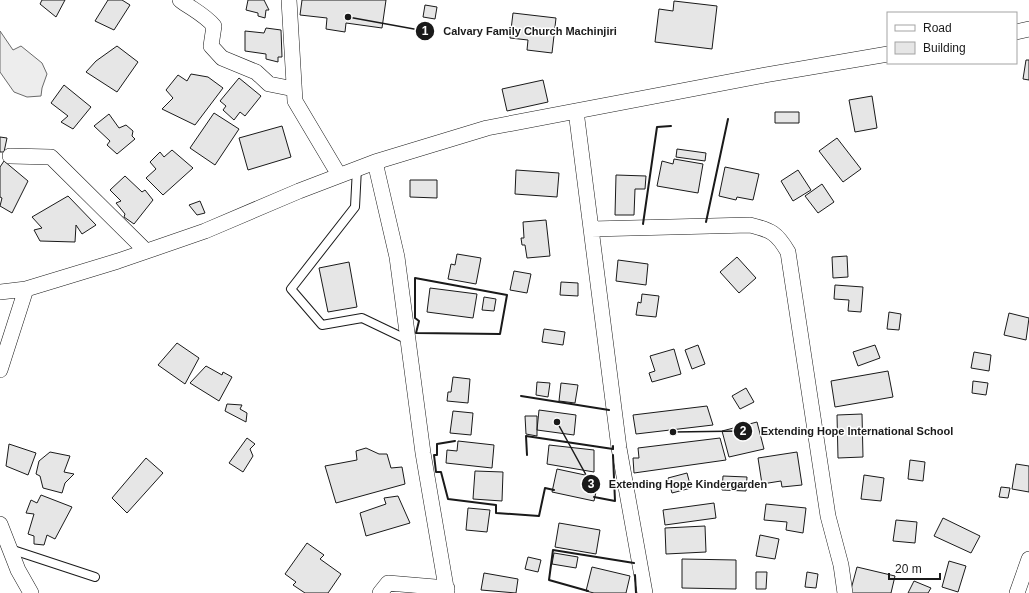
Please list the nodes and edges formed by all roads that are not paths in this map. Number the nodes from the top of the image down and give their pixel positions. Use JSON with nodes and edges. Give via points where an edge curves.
{"nodes":[{"id":1,"x":180,"y":0,"type":"edge"},
{"id":2,"x":289,"y":0,"type":"edge"},
{"id":3,"x":1029,"y":29,"type":"edge"},
{"id":4,"x":1017,"y":32,"type":"edge"},
{"id":5,"x":887,"y":54,"type":"edge"},
{"id":6,"x":294,"y":89,"type":"junction"},
{"id":7,"x":576,"y":111,"type":"junction"},
{"id":8,"x":10,"y":156,"type":"dead end"},
{"id":9,"x":375,"y":162,"type":"junction"},
{"id":10,"x":357,"y":168,"type":"junction"},
{"id":11,"x":339,"y":175,"type":"junction"},
{"id":12,"x":591,"y":229,"type":"junction"},
{"id":13,"x":146,"y":251,"type":"junction"},
{"id":14,"x":26,"y":289,"type":"junction"},
{"id":15,"x":0,"y":292,"type":"edge"},
{"id":16,"x":408,"y":340,"type":"junction"},
{"id":17,"x":0,"y":370,"type":"edge"},
{"id":18,"x":0,"y":524,"type":"edge"},
{"id":19,"x":10,"y":550,"type":"junction"},
{"id":20,"x":1029,"y":559,"type":"edge"},
{"id":21,"x":95,"y":577,"type":"dead end"},
{"id":22,"x":447,"y":591,"type":"edge"},
{"id":23,"x":31,"y":593,"type":"edge"},
{"id":24,"x":380,"y":593,"type":"edge"},
{"id":25,"x":645,"y":593,"type":"edge"},
{"id":26,"x":844,"y":593,"type":"edge"},
{"id":27,"x":1017,"y":593,"type":"edge"}],
"edges":[{"from":1,"to":6,"type":"street","via":[[207,17],[214,26],[211,46],[222,58],[256,72],[269,84]]},
{"from":2,"to":6,"type":"street"},
{"from":3,"to":4,"type":"street"},
{"from":5,"to":7,"type":"street"},
{"from":6,"to":11,"type":"street","via":[[295,101]]},
{"from":7,"to":9,"type":"street","via":[[487,128]]},
{"from":7,"to":12,"type":"street"},
{"from":8,"to":13,"type":"street","via":[[51,157]]},
{"from":9,"to":10,"type":"street"},
{"from":9,"to":16,"type":"street","via":[[397,257]]},
{"from":10,"to":11,"type":"street"},
{"from":10,"to":16,"type":"lane","via":[[355,207],[291,289],[322,324],[362,318]]},
{"from":11,"to":13,"type":"street","via":[[205,231]]},
{"from":12,"to":25,"type":"street","via":[[619,448]]},
{"from":12,"to":26,"type":"street","via":[[750,225],[769,229],[780,238],[788,252],[828,516],[841,565]]},
{"from":13,"to":14,"type":"street"},
{"from":14,"to":15,"type":"street"},
{"from":14,"to":17,"type":"street"},
{"from":16,"to":22,"type":"street","via":[[423,453]]},
{"from":18,"to":19,"type":"street"},
{"from":19,"to":21,"type":"lane"},
{"from":19,"to":23,"type":"street"},
{"from":20,"to":27,"type":"street"},
{"from":22,"to":24,"type":"street","via":[[388,583]]}]}
